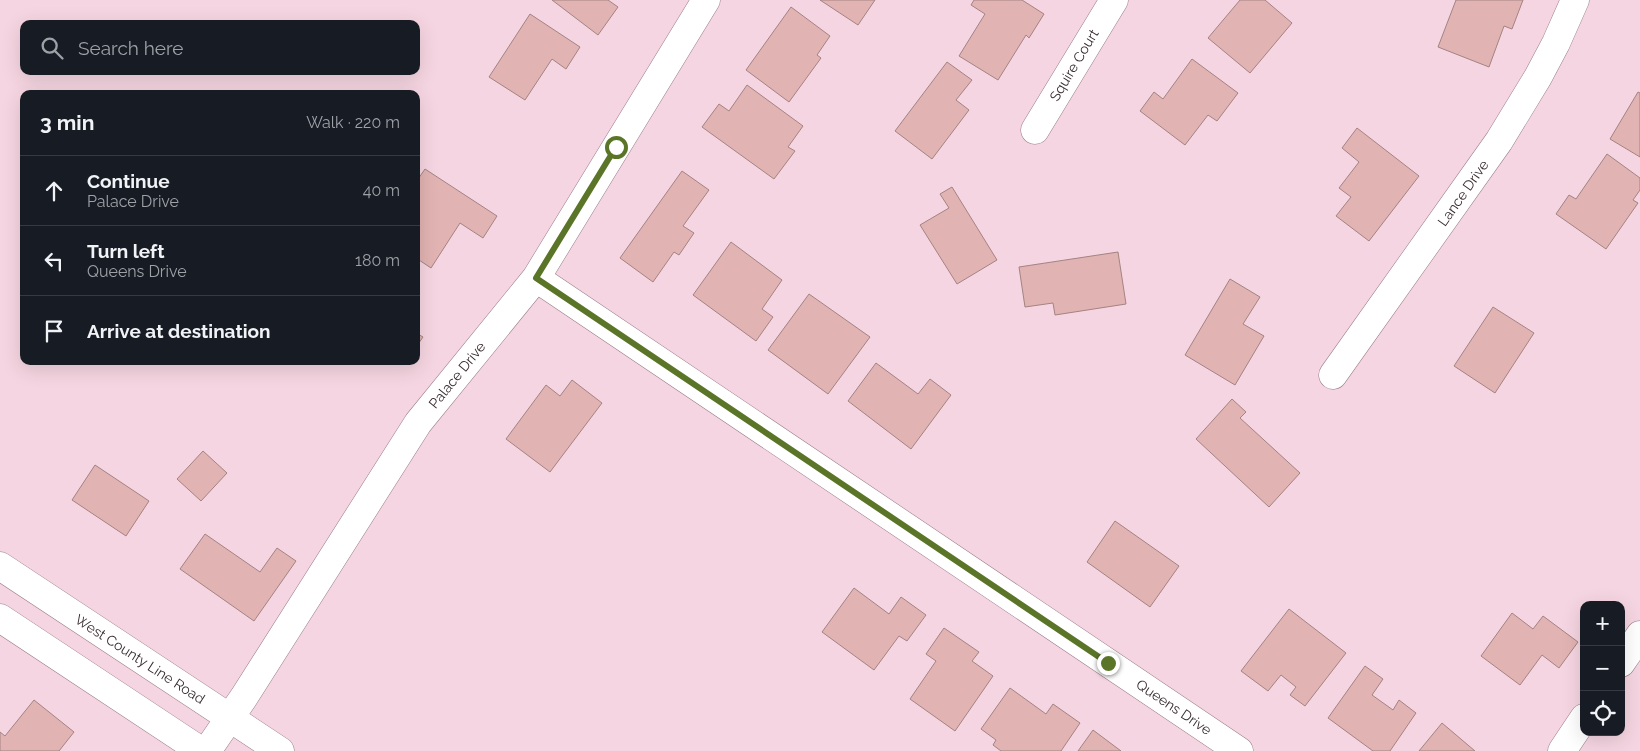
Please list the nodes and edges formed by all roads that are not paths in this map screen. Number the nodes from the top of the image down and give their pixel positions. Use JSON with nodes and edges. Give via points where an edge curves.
{"nodes":[{"id":1,"x":706,"y":0,"type":"edge"},
{"id":2,"x":1114,"y":0,"type":"edge"},
{"id":3,"x":1575,"y":0,"type":"edge"},
{"id":4,"x":1035,"y":130,"type":"dead end"},
{"id":5,"x":536,"y":278,"type":"junction"},
{"id":6,"x":1333,"y":375,"type":"dead end"},
{"id":7,"x":0,"y":566,"type":"edge"},
{"id":8,"x":0,"y":618,"type":"edge"},
{"id":9,"x":1640,"y":635,"type":"edge"},
{"id":10,"x":1625,"y":657,"type":"edge"},
{"id":11,"x":230,"y":718,"type":"junction"},
{"id":12,"x":1580,"y":724,"type":"edge"},
{"id":13,"x":201,"y":751,"type":"edge"},
{"id":14,"x":207,"y":751,"type":"edge"},
{"id":15,"x":280,"y":751,"type":"edge"},
{"id":16,"x":1239,"y":751,"type":"edge"},
{"id":17,"x":1562,"y":751,"type":"edge"}],
"edges":[{"from":1,"to":5,"type":"street","name":"Palace Drive"},
{"from":2,"to":4,"type":"street","name":"Squire Court"},
{"from":3,"to":6,"type":"street","name":"Lance Drive","via":[[1542,68],[1499,141]]},
{"from":5,"to":11,"type":"street","name":"Palace Drive","via":[[418,423]]},
{"from":5,"to":16,"type":"street","name":"Queens Drive"},
{"from":7,"to":11,"type":"street","name":"West County Line Road"},
{"from":8,"to":13,"type":"street"},
{"from":9,"to":10,"type":"street"},
{"from":11,"to":14,"type":"street","name":"Palace Drive"},
{"from":11,"to":15,"type":"street","name":"West County Line Road"},
{"from":12,"to":17,"type":"street"}]}
